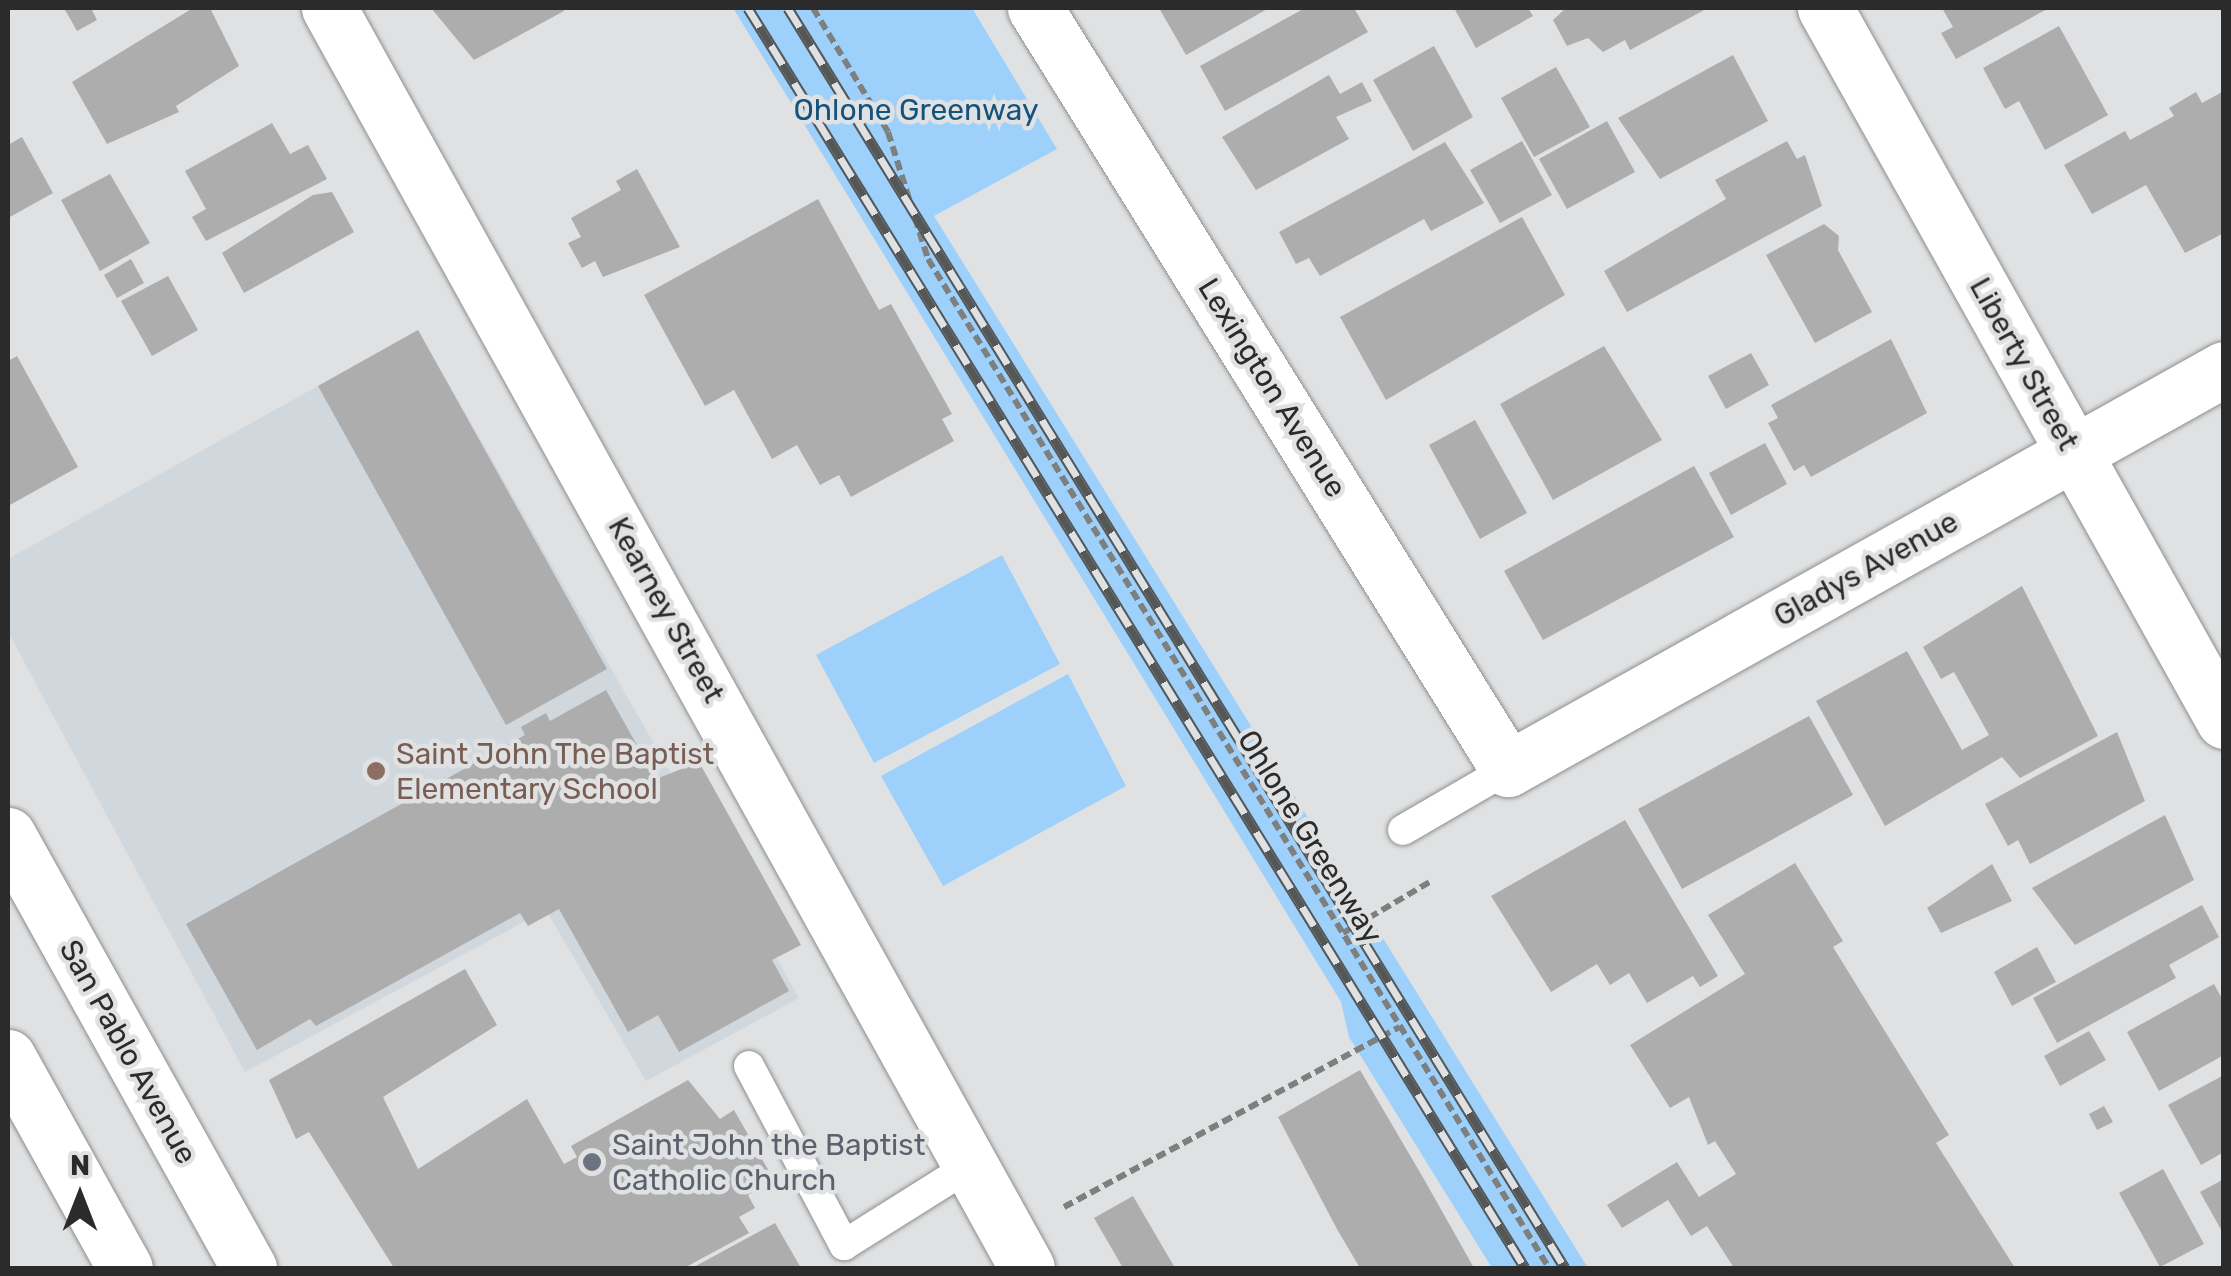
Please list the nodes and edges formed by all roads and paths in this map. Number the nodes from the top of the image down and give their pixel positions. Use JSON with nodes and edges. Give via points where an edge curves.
{"nodes":[{"id":1,"x":329,"y":8,"type":"edge"},
{"id":2,"x":813,"y":8,"type":"edge"},
{"id":3,"x":1035,"y":8,"type":"edge"},
{"id":4,"x":1825,"y":8,"type":"edge"},
{"id":5,"x":2224,"y":369,"type":"edge"},
{"id":6,"x":2074,"y":452,"type":"junction"},
{"id":7,"x":2224,"y":722,"type":"edge"},
{"id":8,"x":1508,"y":769,"type":"junction"},
{"id":9,"x":1403,"y":830,"type":"dead end"},
{"id":10,"x":8,"y":835,"type":"edge"},
{"id":11,"x":1433,"y":880,"type":"dead end"},
{"id":12,"x":1343,"y":933,"type":"junction"},
{"id":13,"x":1400,"y":1027,"type":"junction"},
{"id":14,"x":8,"y":1057,"type":"edge"},
{"id":15,"x":749,"y":1066,"type":"dead end"},
{"id":16,"x":970,"y":1166,"type":"junction"},
{"id":17,"x":1064,"y":1207,"type":"dead end"},
{"id":18,"x":125,"y":1268,"type":"edge"},
{"id":19,"x":249,"y":1268,"type":"edge"},
{"id":20,"x":1027,"y":1268,"type":"edge"},
{"id":21,"x":1548,"y":1268,"type":"edge"}],
"edges":[{"from":1,"to":16,"type":"street","name":"Kearney Street"},
{"from":2,"to":12,"type":"path","name":"Ohlone Greenway","via":[[888,132],[928,259]]},
{"from":3,"to":8,"type":"street","name":"Lexington Avenue"},
{"from":4,"to":6,"type":"street","name":"Liberty Street"},
{"from":5,"to":6,"type":"street","name":"Gladys Avenue"},
{"from":6,"to":7,"type":"street","name":"Liberty Street"},
{"from":6,"to":8,"type":"street","name":"Gladys Avenue"},
{"from":8,"to":9,"type":"lane"},
{"from":10,"to":19,"type":"street","name":"San Pablo Avenue"},
{"from":11,"to":12,"type":"path"},
{"from":12,"to":13,"type":"path","name":"Ohlone Greenway"},
{"from":13,"to":17,"type":"path"},
{"from":13,"to":21,"type":"path","name":"Ohlone Greenway"},
{"from":14,"to":18,"type":"street"},
{"from":15,"to":16,"type":"lane","via":[[844,1246]]},
{"from":16,"to":20,"type":"street","name":"Kearney Street"}]}
